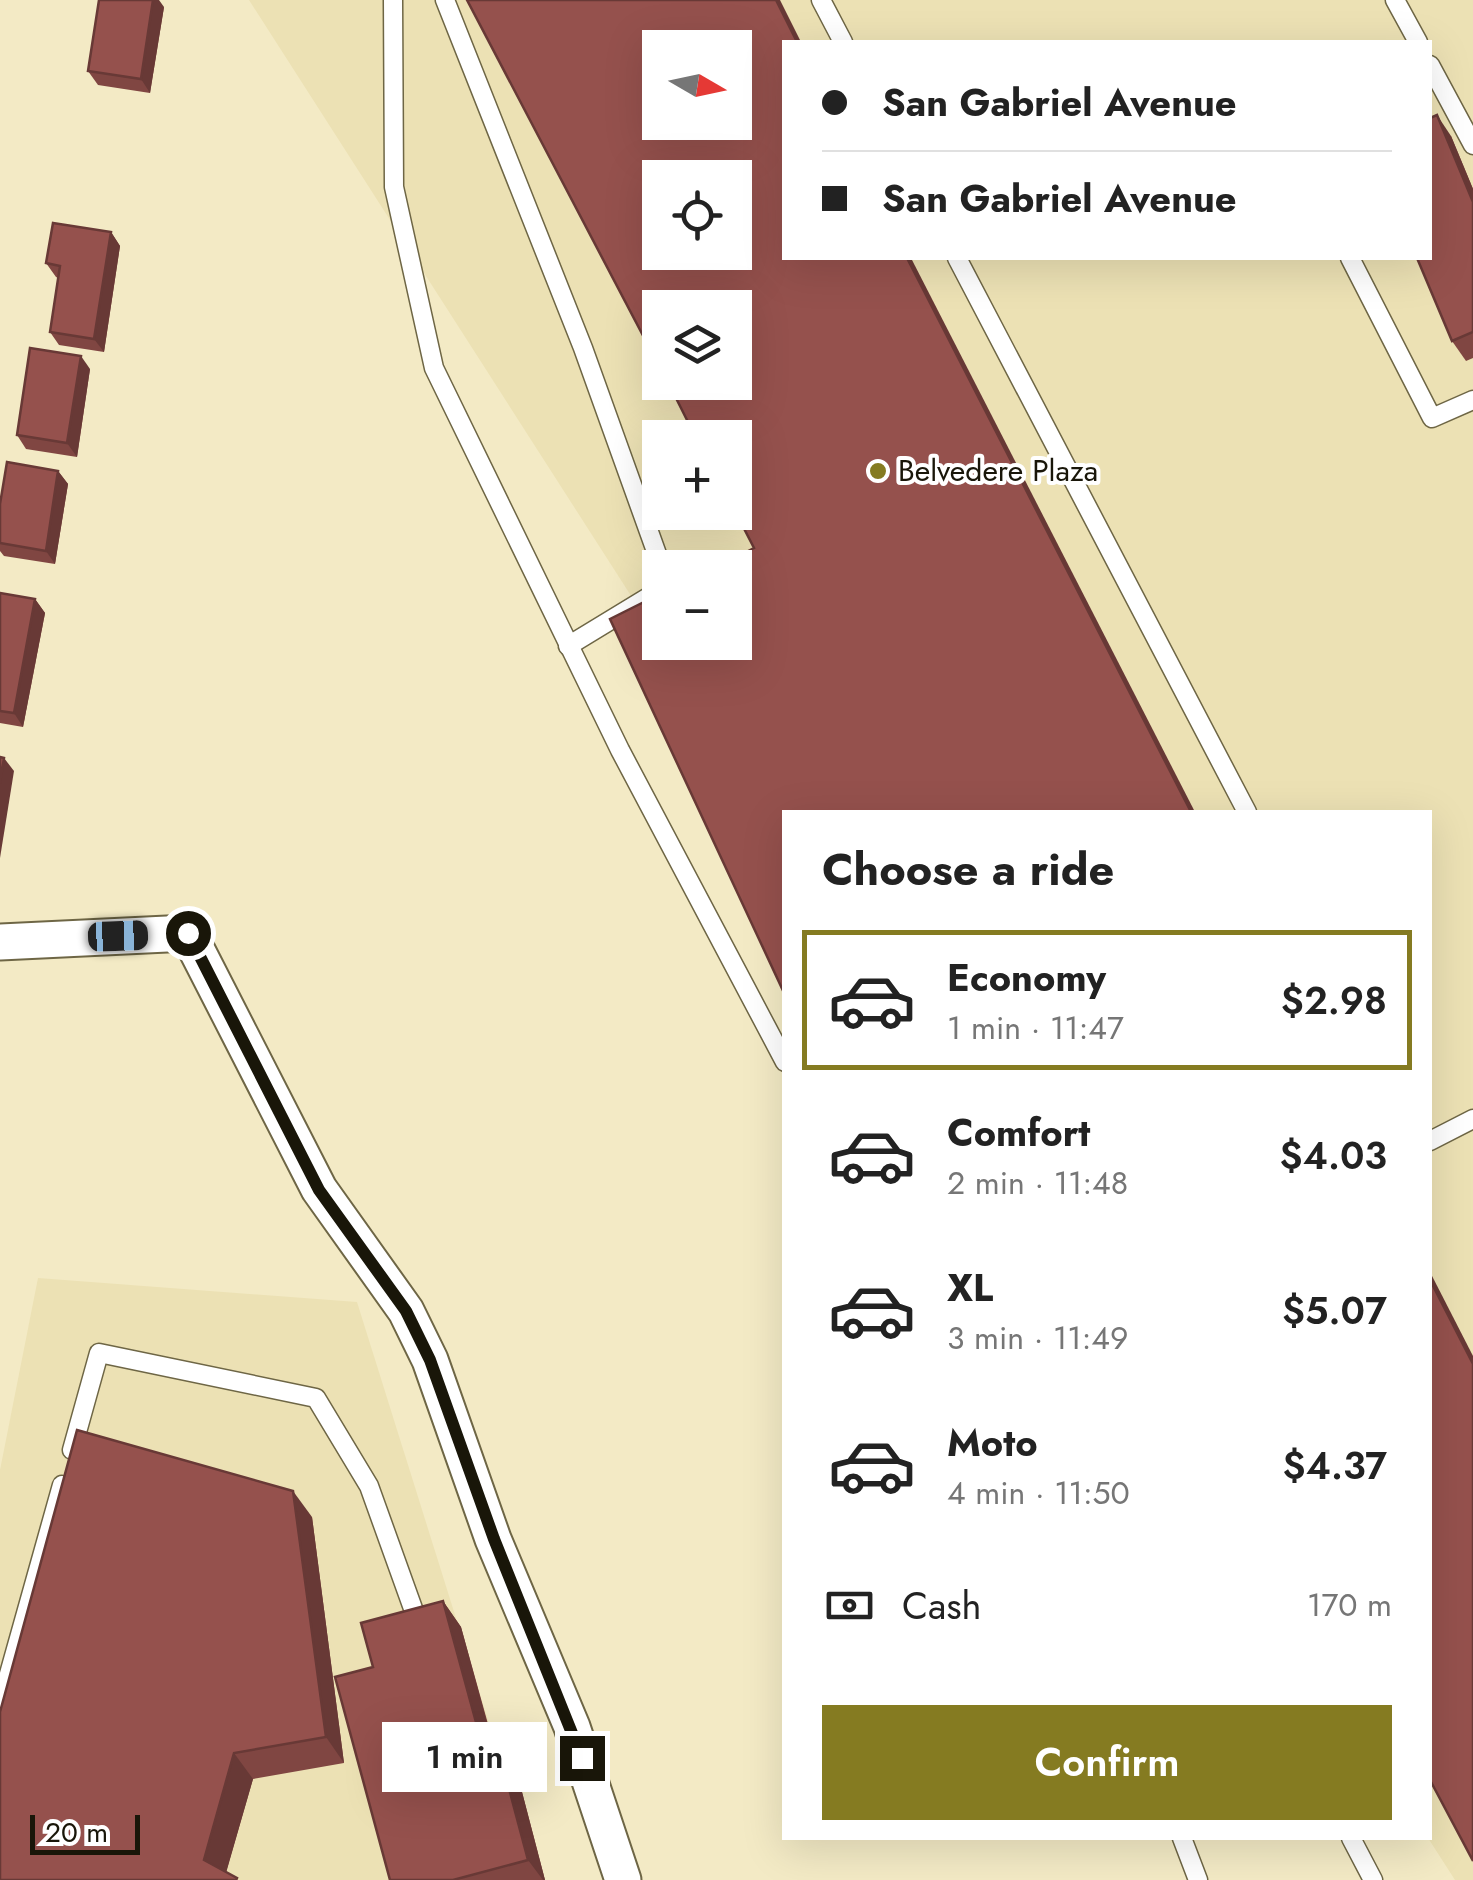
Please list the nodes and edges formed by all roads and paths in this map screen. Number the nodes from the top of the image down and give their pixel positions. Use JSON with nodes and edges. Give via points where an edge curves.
{"nodes":[{"id":1,"x":394,"y":0,"type":"edge"},
{"id":2,"x":446,"y":0,"type":"edge"},
{"id":3,"x":820,"y":0,"type":"edge"},
{"id":4,"x":1395,"y":0,"type":"edge"},
{"id":5,"x":842,"y":40,"type":"edge"},
{"id":6,"x":1417,"y":40,"type":"edge"},
{"id":7,"x":1432,"y":69,"type":"edge"},
{"id":8,"x":1449,"y":101,"type":"junction"},
{"id":9,"x":1432,"y":110,"type":"edge"},
{"id":10,"x":1473,"y":145,"type":"edge"},
{"id":11,"x":958,"y":260,"type":"edge"},
{"id":12,"x":1351,"y":260,"type":"edge"},
{"id":13,"x":1473,"y":400,"type":"edge"},
{"id":14,"x":655,"y":550,"type":"edge"},
{"id":15,"x":642,"y":601,"type":"edge"},
{"id":16,"x":568,"y":646,"type":"junction"},
{"id":17,"x":1246,"y":810,"type":"edge"},
{"id":18,"x":0,"y":942,"type":"edge"},
{"id":19,"x":782,"y":1056,"type":"edge"},
{"id":20,"x":1473,"y":1119,"type":"edge"},
{"id":21,"x":1432,"y":1140,"type":"edge"},
{"id":22,"x":420,"y":1628,"type":"edge"},
{"id":23,"x":0,"y":1706,"type":"edge"},
{"id":24,"x":1183,"y":1840,"type":"edge"},
{"id":25,"x":1352,"y":1840,"type":"edge"},
{"id":26,"x":623,"y":1880,"type":"edge"},
{"id":27,"x":1198,"y":1880,"type":"edge"},
{"id":28,"x":1373,"y":1880,"type":"edge"}],
"edges":[{"from":1,"to":16,"type":"lane","via":[[394,187],[434,368]]},
{"from":2,"to":14,"type":"lane"},
{"from":3,"to":5,"type":"lane"},
{"from":4,"to":6,"type":"lane"},
{"from":7,"to":8,"type":"lane"},
{"from":8,"to":9,"type":"lane"},
{"from":8,"to":10,"type":"lane"},
{"from":11,"to":17,"type":"lane"},
{"from":12,"to":13,"type":"lane","via":[[1432,418]]},
{"from":15,"to":16,"type":"lane"},
{"from":16,"to":19,"type":"lane"},
{"from":18,"to":26,"type":"street","via":[[188,933],[319,1190],[406,1311],[430,1360],[572,1727]]},
{"from":20,"to":21,"type":"lane"},
{"from":22,"to":23,"type":"lane","via":[[369,1486],[316,1398],[99,1352]]},
{"from":24,"to":27,"type":"lane"},
{"from":25,"to":28,"type":"lane"}]}
